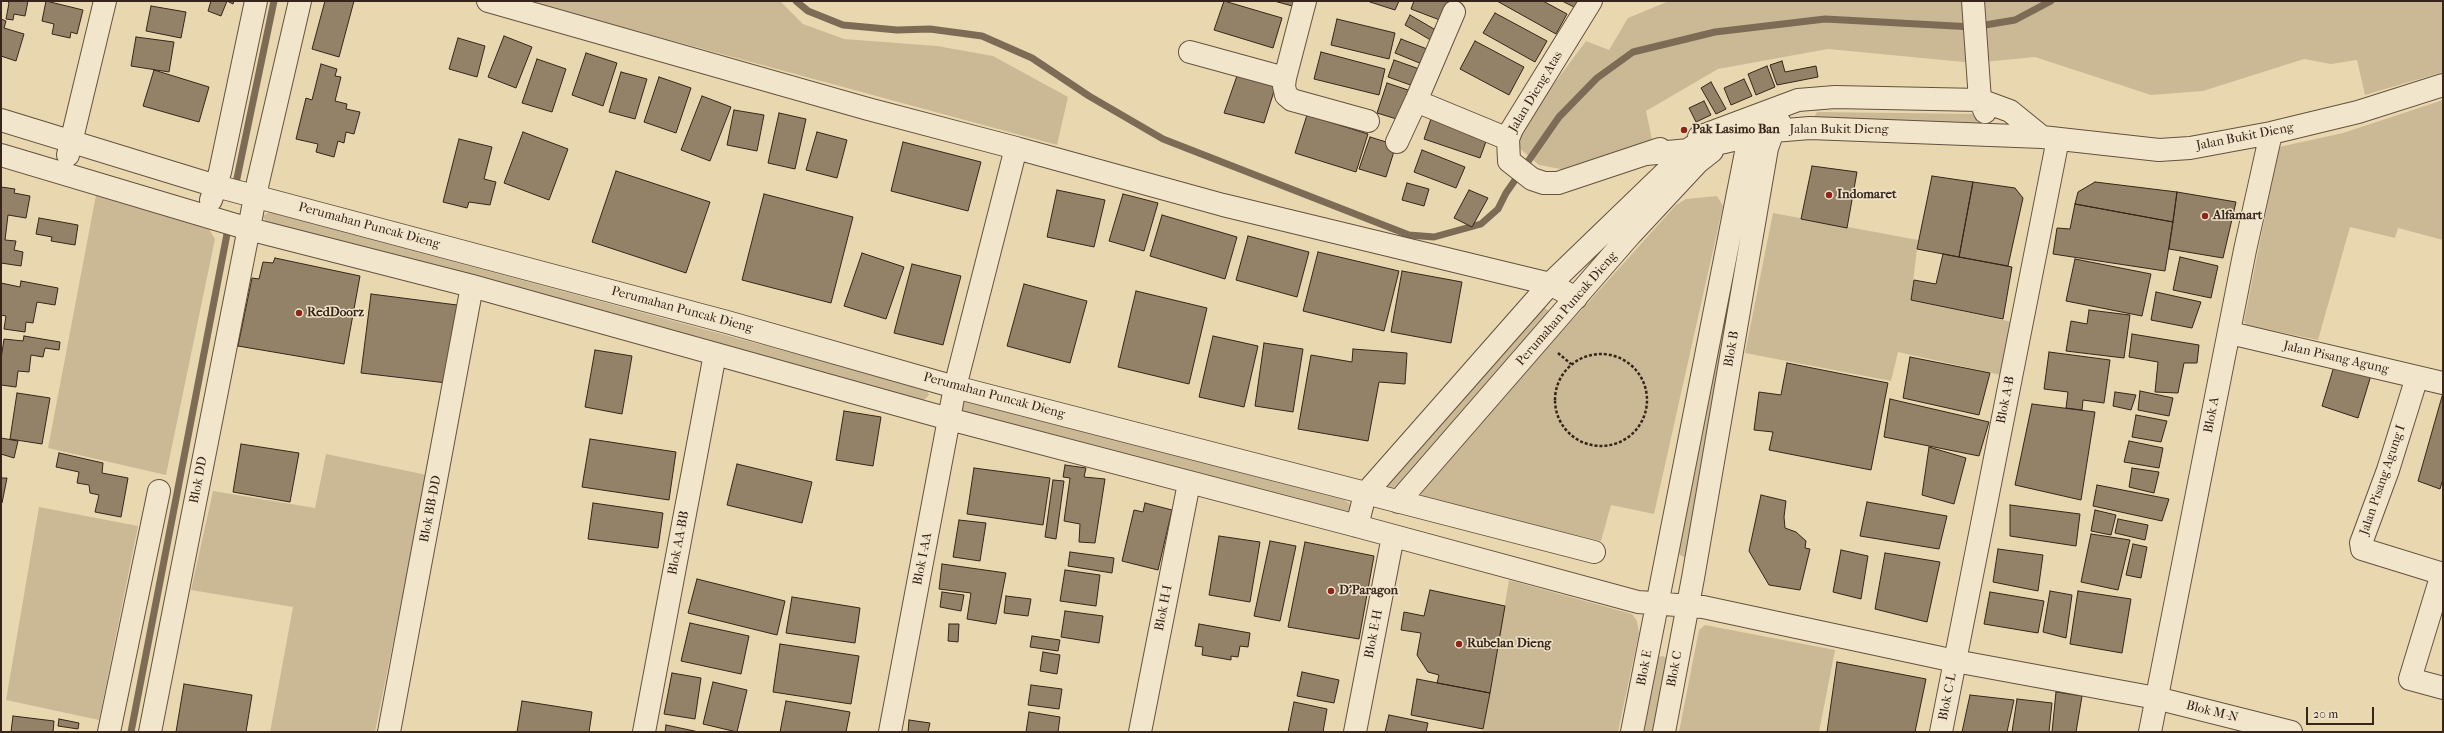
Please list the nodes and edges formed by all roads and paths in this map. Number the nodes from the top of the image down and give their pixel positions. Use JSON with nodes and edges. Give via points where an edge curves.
{"nodes":[{"id":1,"x":105,"y":1,"type":"edge"},
{"id":2,"x":256,"y":1,"type":"edge"},
{"id":3,"x":300,"y":1,"type":"edge"},
{"id":4,"x":488,"y":1,"type":"edge"},
{"id":5,"x":1305,"y":1,"type":"edge"},
{"id":6,"x":1591,"y":1,"type":"edge"},
{"id":7,"x":1973,"y":1,"type":"edge"},
{"id":8,"x":1454,"y":12,"type":"dead end"},
{"id":9,"x":1190,"y":52,"type":"dead end"},
{"id":10,"x":1285,"y":78,"type":"junction"},
{"id":11,"x":2443,"y":85,"type":"edge"},
{"id":12,"x":1980,"y":100,"type":"junction"},
{"id":13,"x":1416,"y":101,"type":"junction"},
{"id":14,"x":1,"y":120,"type":"edge"},
{"id":15,"x":1772,"y":120,"type":"junction"},
{"id":16,"x":1368,"y":121,"type":"dead end"},
{"id":17,"x":1745,"y":129,"type":"junction"},
{"id":18,"x":2271,"y":133,"type":"junction"},
{"id":19,"x":1995,"y":134,"type":"junction"},
{"id":20,"x":2050,"y":138,"type":"junction"},
{"id":21,"x":1508,"y":139,"type":"junction"},
{"id":22,"x":1713,"y":139,"type":"junction"},
{"id":23,"x":71,"y":142,"type":"junction"},
{"id":24,"x":1397,"y":142,"type":"dead end"},
{"id":25,"x":1016,"y":148,"type":"junction"},
{"id":26,"x":1689,"y":150,"type":"junction"},
{"id":27,"x":1646,"y":154,"type":"junction"},
{"id":28,"x":1,"y":155,"type":"edge"},
{"id":29,"x":64,"y":173,"type":"junction"},
{"id":30,"x":216,"y":186,"type":"junction"},
{"id":31,"x":255,"y":196,"type":"junction"},
{"id":32,"x":207,"y":215,"type":"junction"},
{"id":33,"x":249,"y":229,"type":"junction"},
{"id":34,"x":1550,"y":284,"type":"junction"},
{"id":35,"x":472,"y":286,"type":"junction"},
{"id":36,"x":1576,"y":298,"type":"junction"},
{"id":37,"x":2230,"y":333,"type":"junction"},
{"id":38,"x":715,"y":354,"type":"junction"},
{"id":39,"x":1599,"y":354,"type":"joint"},
{"id":40,"x":2417,"y":377,"type":"junction"},
{"id":41,"x":2443,"y":383,"type":"edge"},
{"id":42,"x":955,"y":386,"type":"junction"},
{"id":43,"x":949,"y":419,"type":"junction"},
{"id":44,"x":1189,"y":483,"type":"junction"},
{"id":45,"x":159,"y":492,"type":"dead end"},
{"id":46,"x":1365,"y":494,"type":"junction"},
{"id":47,"x":1398,"y":502,"type":"junction"},
{"id":48,"x":1357,"y":526,"type":"junction"},
{"id":49,"x":1393,"y":536,"type":"junction"},
{"id":50,"x":1594,"y":552,"type":"dead end"},
{"id":51,"x":2442,"y":574,"type":"edge"},
{"id":52,"x":1658,"y":604,"type":"junction"},
{"id":53,"x":1687,"y":606,"type":"junction"},
{"id":54,"x":1955,"y":662,"type":"junction"},
{"id":55,"x":2443,"y":688,"type":"edge"},
{"id":56,"x":2156,"y":698,"type":"junction"},
{"id":57,"x":109,"y":732,"type":"edge"},
{"id":58,"x":150,"y":732,"type":"edge"},
{"id":59,"x":389,"y":732,"type":"edge"},
{"id":60,"x":644,"y":732,"type":"edge"},
{"id":61,"x":890,"y":732,"type":"edge"},
{"id":62,"x":1140,"y":732,"type":"edge"},
{"id":63,"x":1355,"y":732,"type":"edge"},
{"id":64,"x":1632,"y":732,"type":"edge"},
{"id":65,"x":1664,"y":732,"type":"edge"},
{"id":66,"x":1941,"y":732,"type":"edge"},
{"id":67,"x":2150,"y":732,"type":"edge"},
{"id":68,"x":2291,"y":732,"type":"edge"}],
"edges":[{"from":1,"to":23,"type":"street"},
{"from":2,"to":30,"type":"street"},
{"from":3,"to":31,"type":"street","name":"Blok DD"},
{"from":4,"to":25,"type":"street","via":[[868,109]]},
{"from":5,"to":10,"type":"street"},
{"from":6,"to":21,"type":"street","name":"Jalan Dieng Atas"},
{"from":7,"to":12,"type":"street"},
{"from":8,"to":13,"type":"street"},
{"from":9,"to":10,"type":"street"},
{"from":10,"to":16,"type":"street","via":[[1286,95],[1292,100]]},
{"from":11,"to":18,"type":"street","name":"Jalan Bukit Dieng","via":[[2358,112]]},
{"from":12,"to":15,"type":"street","name":"Jalan Bukit Dieng","via":[[1835,97],[1798,100]]},
{"from":12,"to":19,"type":"street"},
{"from":12,"to":20,"type":"street","name":"Jalan Bukit Dieng","via":[[2010,111]]},
{"from":13,"to":21,"type":"street"},
{"from":13,"to":24,"type":"street"},
{"from":14,"to":23,"type":"street","name":"Perumahan Puncak Dieng"},
{"from":15,"to":17,"type":"street","name":"Jalan Bukit Dieng"},
{"from":15,"to":19,"type":"street","name":"Jalan Bukit Dieng","via":[[1854,129]]},
{"from":15,"to":53,"type":"street","name":"Blok B"},
{"from":17,"to":22,"type":"street","name":"Jalan Bukit Dieng"},
{"from":17,"to":52,"type":"street","name":"Blok E"},
{"from":18,"to":20,"type":"street","name":"Jalan Bukit Dieng","via":[[2190,148],[2159,150]]},
{"from":18,"to":37,"type":"street","name":"Blok A"},
{"from":19,"to":20,"type":"street","name":"Jalan Bukit Dieng"},
{"from":20,"to":54,"type":"street","name":"Blok A-B"},
{"from":21,"to":27,"type":"street","name":"Jalan Dieng Atas","via":[[1509,161],[1532,179],[1544,183],[1558,183]]},
{"from":22,"to":26,"type":"street","name":"Perumahan Puncak Dieng"},
{"from":22,"to":27,"type":"street","name":"Jalan Bukit Dieng"},
{"from":22,"to":36,"type":"street","name":"Perumahan Puncak Dieng","via":[[1698,162]]},
{"from":23,"to":29,"type":"street"},
{"from":23,"to":30,"type":"street","name":"Perumahan Puncak Dieng"},
{"from":25,"to":34,"type":"street","via":[[1224,205]]},
{"from":25,"to":42,"type":"street","name":"Blok I-AA"},
{"from":26,"to":27,"type":"street"},
{"from":26,"to":34,"type":"street","name":"Perumahan Puncak Dieng"},
{"from":28,"to":29,"type":"street"},
{"from":29,"to":32,"type":"street"},
{"from":30,"to":31,"type":"street","name":"Perumahan Puncak Dieng"},
{"from":30,"to":32,"type":"street"},
{"from":31,"to":33,"type":"street","name":"Blok DD"},
{"from":31,"to":42,"type":"street","name":"Perumahan Puncak Dieng","via":[[727,322]]},
{"from":32,"to":33,"type":"street"},
{"from":33,"to":35,"type":"street"},
{"from":33,"to":58,"type":"street","name":"Blok DD"},
{"from":34,"to":36,"type":"street"},
{"from":34,"to":46,"type":"street","name":"Perumahan Puncak Dieng"},
{"from":35,"to":38,"type":"street"},
{"from":35,"to":59,"type":"street","name":"Blok BB-DD"},
{"from":36,"to":47,"type":"street","name":"Perumahan Puncak Dieng"},
{"from":37,"to":40,"type":"street","name":"Jalan Pisang Agung"},
{"from":37,"to":56,"type":"street","name":"Blok A"},
{"from":38,"to":43,"type":"street"},
{"from":38,"to":60,"type":"street","name":"Blok AA-BB"},
{"from":39,"to":39,"type":"path","via":[[1584,357],[1571,364],[1561,376],[1555,390],[1559,420],[1568,432],[1580,441],[1595,446],[1610,445],[1625,439],[1636,430],[1644,416],[1647,401],[1645,386],[1628,362],[1614,356]]},
{"from":40,"to":41,"type":"street","name":"Jalan Pisang Agung"},
{"from":40,"to":51,"type":"street","name":"Jalan Pisang Agung I","via":[[2388,470],[2361,543],[2362,549]]},
{"from":42,"to":43,"type":"street","name":"Blok I-AA"},
{"from":42,"to":46,"type":"street","name":"Perumahan Puncak Dieng"},
{"from":43,"to":44,"type":"street"},
{"from":43,"to":61,"type":"street","name":"Blok I-AA"},
{"from":44,"to":48,"type":"street"},
{"from":44,"to":62,"type":"street","name":"Blok H-I"},
{"from":45,"to":57,"type":"street"},
{"from":46,"to":47,"type":"street","name":"Perumahan Puncak Dieng"},
{"from":46,"to":48,"type":"street","name":"Perumahan Puncak Dieng"},
{"from":47,"to":50,"type":"street","name":"Perumahan Puncak Dieng"},
{"from":48,"to":49,"type":"street"},
{"from":49,"to":52,"type":"street","via":[[1638,602]]},
{"from":49,"to":63,"type":"street","name":"Blok E-H"},
{"from":51,"to":55,"type":"street","via":[[2410,679]]},
{"from":52,"to":53,"type":"street"},
{"from":52,"to":64,"type":"street","name":"Blok E"},
{"from":53,"to":54,"type":"street","name":"Blok M-N","via":[[1702,607]]},
{"from":53,"to":65,"type":"street","name":"Blok C"},
{"from":54,"to":56,"type":"street","name":"Blok M-N"},
{"from":54,"to":66,"type":"street","name":"Blok C-L"},
{"from":56,"to":67,"type":"street","name":"Blok A"},
{"from":56,"to":68,"type":"street","name":"Blok M-N"}]}
